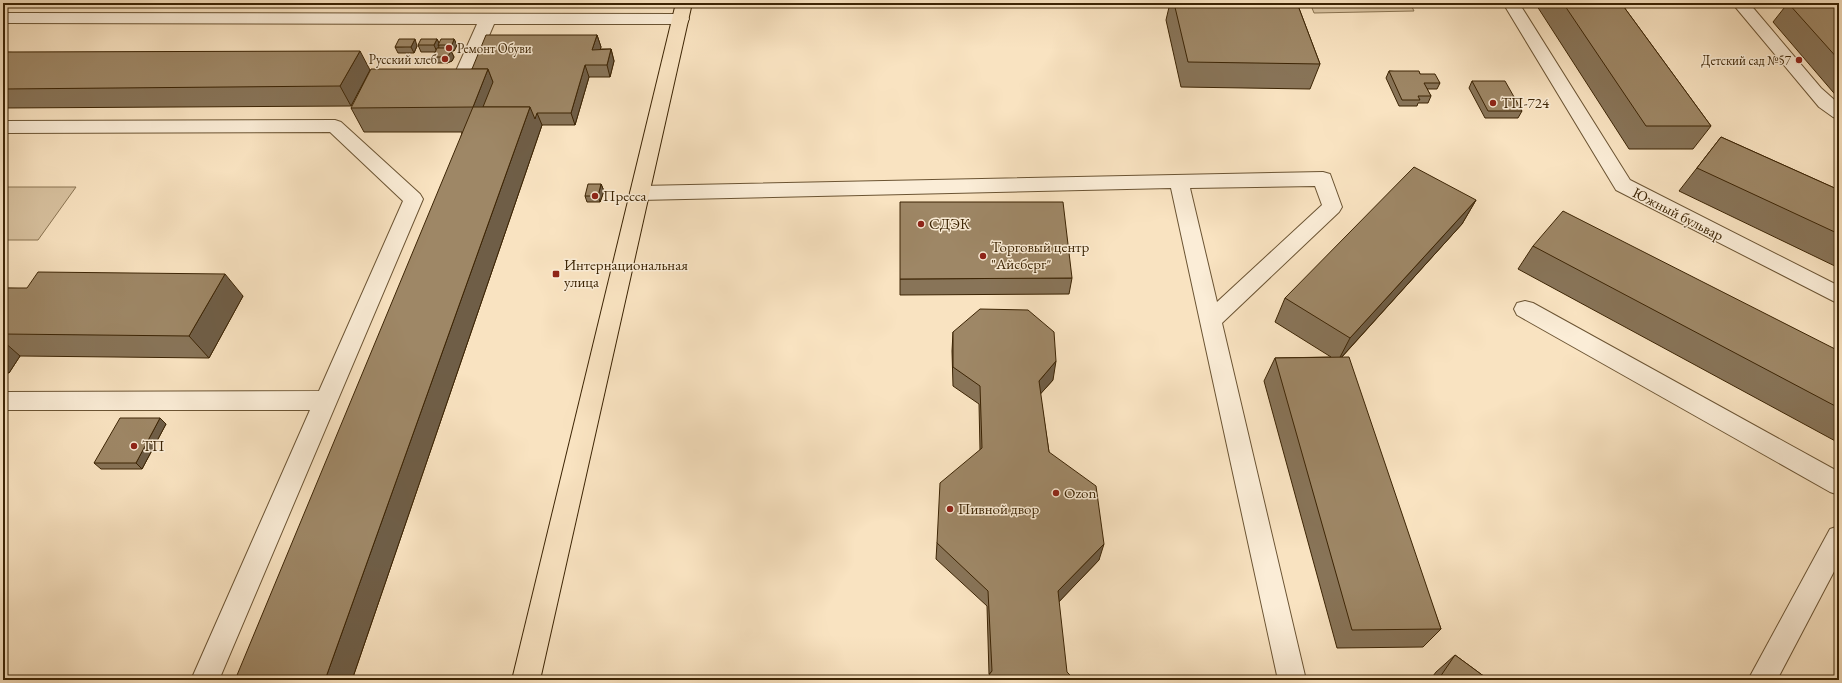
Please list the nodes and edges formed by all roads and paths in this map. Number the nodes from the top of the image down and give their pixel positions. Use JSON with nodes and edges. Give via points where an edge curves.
{"nodes":[{"id":1,"x":68,"y":3,"type":"edge"},
{"id":2,"x":406,"y":3,"type":"edge"},
{"id":3,"x":1511,"y":3,"type":"edge"},
{"id":4,"x":1740,"y":3,"type":"edge"},
{"id":5,"x":682,"y":11,"type":"edge"},
{"id":6,"x":3,"y":18,"type":"edge"},
{"id":7,"x":56,"y":18,"type":"junction"},
{"id":8,"x":397,"y":18,"type":"junction"},
{"id":9,"x":488,"y":18,"type":"junction"},
{"id":10,"x":460,"y":82,"type":"edge"},
{"id":11,"x":1839,"y":113,"type":"edge"},
{"id":12,"x":3,"y":127,"type":"edge"},
{"id":13,"x":1179,"y":181,"type":"junction"},
{"id":14,"x":640,"y":193,"type":"junction"},
{"id":15,"x":1839,"y":296,"type":"edge"},
{"id":16,"x":1525,"y":309,"type":"dead end"},
{"id":17,"x":1211,"y":321,"type":"junction"},
{"id":18,"x":327,"y":400,"type":"junction"},
{"id":19,"x":3,"y":401,"type":"edge"},
{"id":20,"x":1839,"y":484,"type":"edge"},
{"id":21,"x":1839,"y":537,"type":"edge"},
{"id":22,"x":205,"y":680,"type":"edge"},
{"id":23,"x":526,"y":680,"type":"edge"},
{"id":24,"x":1292,"y":680,"type":"edge"},
{"id":25,"x":1762,"y":680,"type":"edge"}],
"edges":[{"from":1,"to":7,"type":"street"},
{"from":2,"to":8,"type":"street"},
{"from":3,"to":15,"type":"street","name":"Южный бульвар","via":[[1624,186]]},
{"from":4,"to":11,"type":"street","via":[[1815,92]]},
{"from":5,"to":9,"type":"street"},
{"from":5,"to":14,"type":"main road"},
{"from":6,"to":7,"type":"street"},
{"from":7,"to":8,"type":"street"},
{"from":8,"to":9,"type":"street"},
{"from":9,"to":10,"type":"street"},
{"from":12,"to":18,"type":"street","via":[[335,126],[413,198]]},
{"from":13,"to":14,"type":"street"},
{"from":13,"to":17,"type":"street"},
{"from":13,"to":17,"type":"street","via":[[1323,180],[1332,207]]},
{"from":14,"to":23,"type":"main road"},
{"from":16,"to":20,"type":"street"},
{"from":17,"to":24,"type":"street"},
{"from":18,"to":19,"type":"street"},
{"from":18,"to":22,"type":"street"},
{"from":21,"to":25,"type":"street"}]}
